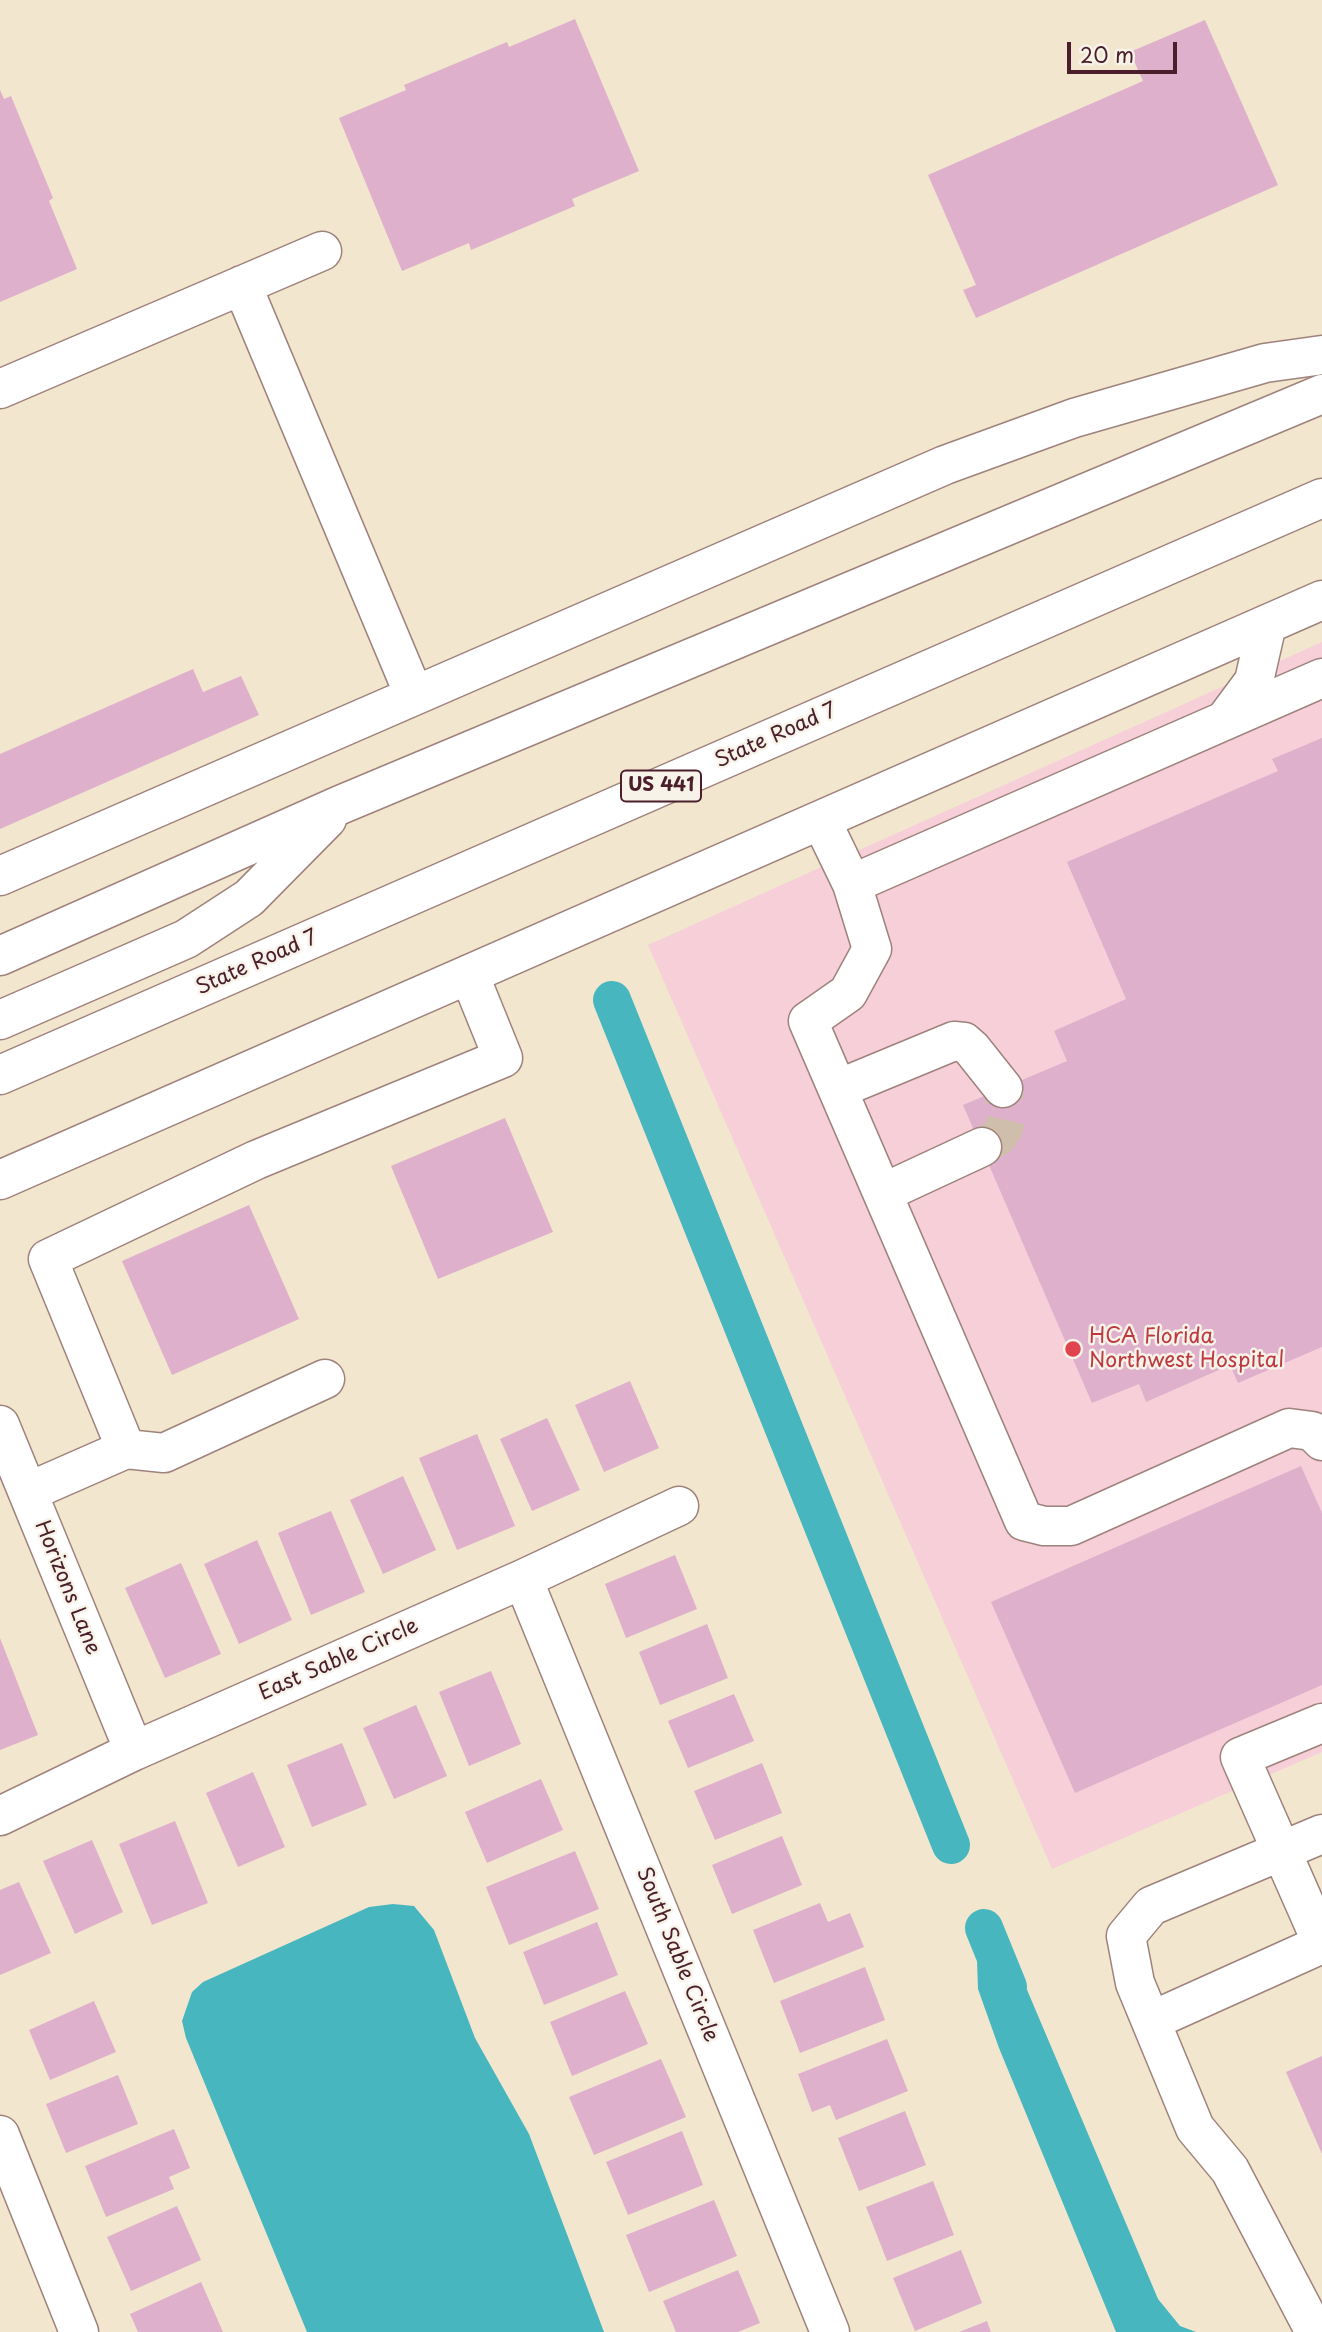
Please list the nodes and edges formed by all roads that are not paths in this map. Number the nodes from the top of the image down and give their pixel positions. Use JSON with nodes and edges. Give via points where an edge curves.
{"nodes":[{"id":1,"x":322,"y":251,"type":"dead end"},
{"id":2,"x":242,"y":285,"type":"junction"},
{"id":3,"x":1322,"y":355,"type":"edge"},
{"id":4,"x":0,"y":389,"type":"edge"},
{"id":5,"x":1322,"y":394,"type":"edge"},
{"id":6,"x":1322,"y":498,"type":"edge"},
{"id":7,"x":1322,"y":600,"type":"edge"},
{"id":8,"x":1267,"y":624,"type":"junction"},
{"id":9,"x":1322,"y":678,"type":"edge"},
{"id":10,"x":414,"y":695,"type":"junction"},
{"id":11,"x":1224,"y":722,"type":"junction"},
{"id":12,"x":340,"y":804,"type":"junction"},
{"id":13,"x":821,"y":820,"type":"junction"},
{"id":14,"x":0,"y":876,"type":"edge"},
{"id":15,"x":852,"y":884,"type":"junction"},
{"id":16,"x":0,"y":956,"type":"edge"},
{"id":17,"x":469,"y":974,"type":"junction"},
{"id":18,"x":0,"y":1020,"type":"edge"},
{"id":19,"x":0,"y":1075,"type":"edge"},
{"id":20,"x":1003,"y":1088,"type":"tunnel mouth"},
{"id":21,"x":838,"y":1089,"type":"junction"},
{"id":22,"x":982,"y":1147,"type":"tunnel mouth"},
{"id":23,"x":0,"y":1180,"type":"edge"},
{"id":24,"x":883,"y":1194,"type":"junction"},
{"id":25,"x":325,"y":1379,"type":"dead end"},
{"id":26,"x":0,"y":1425,"type":"edge"},
{"id":27,"x":1322,"y":1441,"type":"edge"},
{"id":28,"x":126,"y":1449,"type":"junction"},
{"id":29,"x":27,"y":1492,"type":"junction"},
{"id":30,"x":679,"y":1506,"type":"dead end"},
{"id":31,"x":523,"y":1579,"type":"junction"},
{"id":32,"x":1322,"y":1723,"type":"edge"},
{"id":33,"x":134,"y":1751,"type":"junction"},
{"id":34,"x":0,"y":1816,"type":"edge"},
{"id":35,"x":1322,"y":1834,"type":"edge"},
{"id":36,"x":1280,"y":1851,"type":"junction"},
{"id":37,"x":1322,"y":1944,"type":"edge"},
{"id":38,"x":1151,"y":2021,"type":"junction"},
{"id":39,"x":0,"y":2135,"type":"edge"},
{"id":40,"x":79,"y":2332,"type":"edge"},
{"id":41,"x":830,"y":2332,"type":"edge"},
{"id":42,"x":1315,"y":2332,"type":"edge"}],
"edges":[{"from":1,"to":2,"type":"street"},
{"from":2,"to":4,"type":"street"},
{"from":2,"to":10,"type":"street"},
{"from":3,"to":10,"type":"street","via":[[1265,363],[1074,418],[945,465]]},
{"from":5,"to":12,"type":"street"},
{"from":6,"to":19,"type":"street","name":"State Road 7","number":"US 441"},
{"from":7,"to":8,"type":"street"},
{"from":8,"to":11,"type":"street","via":[[1254,681]]},
{"from":8,"to":13,"type":"street"},
{"from":9,"to":11,"type":"street"},
{"from":10,"to":14,"type":"street"},
{"from":11,"to":15,"type":"street"},
{"from":12,"to":16,"type":"street"},
{"from":12,"to":18,"type":"street","via":[[250,898],[186,939]]},
{"from":13,"to":15,"type":"street"},
{"from":13,"to":17,"type":"street"},
{"from":15,"to":21,"type":"street","via":[[872,949],[848,993],[808,1021]]},
{"from":17,"to":23,"type":"street"},
{"from":17,"to":28,"type":"street","via":[[503,1058],[256,1160],[48,1259]]},
{"from":20,"to":21,"type":"street","via":[[972,1049],[954,1041]]},
{"from":21,"to":24,"type":"street"},
{"from":22,"to":24,"type":"street"},
{"from":24,"to":27,"type":"street","via":[[1024,1521],[1071,1525],[1289,1428],[1312,1431]]},
{"from":25,"to":28,"type":"street","via":[[164,1453]]},
{"from":26,"to":29,"type":"street","name":"Horizons Lane"},
{"from":28,"to":29,"type":"street"},
{"from":29,"to":33,"type":"street","name":"Horizons Lane"},
{"from":30,"to":31,"type":"street","name":"East Sable Circle"},
{"from":31,"to":33,"type":"street","name":"East Sable Circle"},
{"from":31,"to":41,"type":"street","name":"South Sable Circle"},
{"from":32,"to":36,"type":"street","via":[[1240,1757]]},
{"from":33,"to":34,"type":"street","name":"East Sable Circle"},
{"from":35,"to":36,"type":"street"},
{"from":36,"to":37,"type":"street"},
{"from":36,"to":38,"type":"street","via":[[1152,1906],[1126,1936],[1135,1983]]},
{"from":37,"to":38,"type":"street"},
{"from":38,"to":42,"type":"street","via":[[1195,2128],[1230,2170]]},
{"from":39,"to":40,"type":"street"}]}
